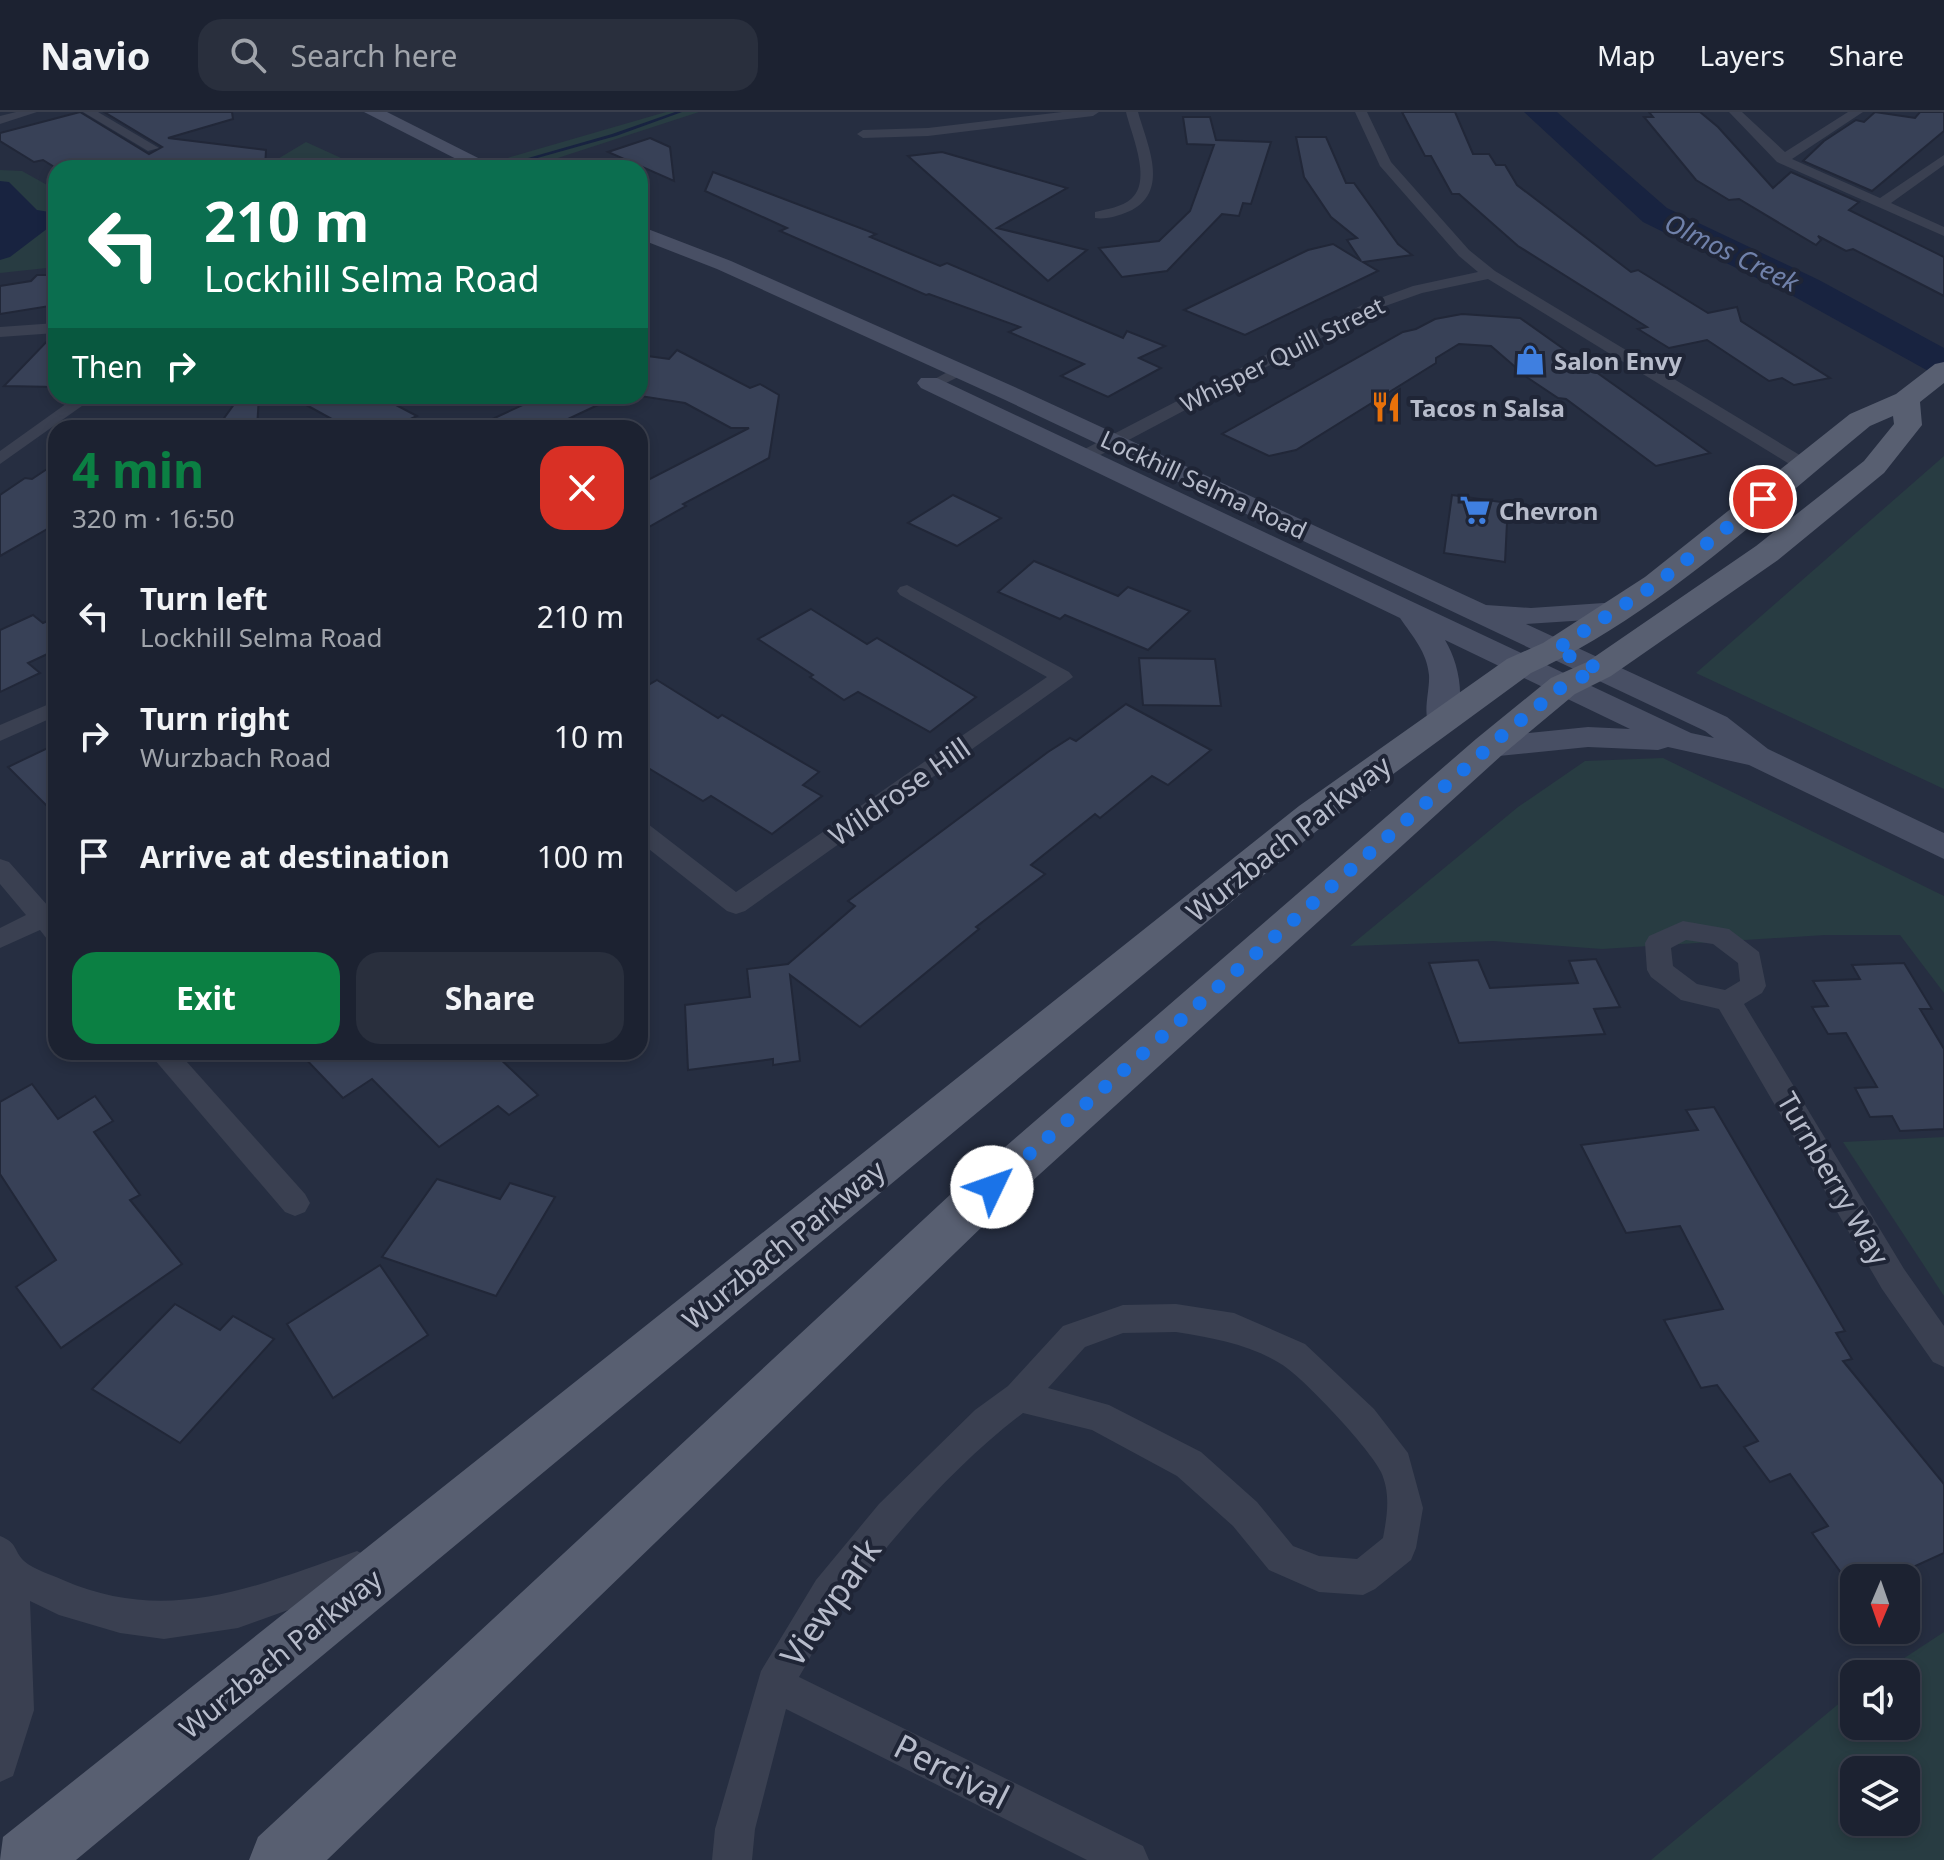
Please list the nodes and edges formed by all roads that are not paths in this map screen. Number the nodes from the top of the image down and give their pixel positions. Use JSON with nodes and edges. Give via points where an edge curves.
{"nodes":[{"id":1,"x":31,"y":112,"type":"edge"},
{"id":2,"x":89,"y":112,"type":"edge"},
{"id":3,"x":373,"y":112,"type":"edge"},
{"id":4,"x":1093,"y":112,"type":"edge"},
{"id":5,"x":1132,"y":112,"type":"edge"},
{"id":6,"x":1361,"y":112,"type":"edge"},
{"id":7,"x":1735,"y":112,"type":"edge"},
{"id":8,"x":1857,"y":112,"type":"edge"},
{"id":9,"x":0,"y":120,"type":"edge"},
{"id":10,"x":863,"y":134,"type":"dead end"},
{"id":11,"x":153,"y":148,"type":"dead end"},
{"id":12,"x":1782,"y":159,"type":"junction"},
{"id":13,"x":1944,"y":159,"type":"edge"},
{"id":14,"x":471,"y":160,"type":"edge"},
{"id":15,"x":1880,"y":205,"type":"junction"},
{"id":16,"x":1100,"y":215,"type":"dead end"},
{"id":17,"x":1944,"y":232,"type":"edge"},
{"id":18,"x":648,"y":235,"type":"edge"},
{"id":19,"x":648,"y":247,"type":"edge"},
{"id":20,"x":1490,"y":274,"type":"junction"},
{"id":21,"x":48,"y":329,"type":"edge"},
{"id":22,"x":0,"y":332,"type":"edge"},
{"id":23,"x":877,"y":359,"type":"dead end"},
{"id":24,"x":960,"y":370,"type":"junction"},
{"id":25,"x":1944,"y":370,"type":"edge"},
{"id":26,"x":905,"y":372,"type":"dead end"},
{"id":27,"x":932,"y":385,"type":"junction"},
{"id":28,"x":77,"y":404,"type":"edge"},
{"id":29,"x":1907,"y":413,"type":"junction"},
{"id":30,"x":54,"y":420,"type":"edge"},
{"id":31,"x":48,"y":425,"type":"edge"},
{"id":32,"x":1114,"y":441,"type":"junction"},
{"id":33,"x":1083,"y":457,"type":"junction"},
{"id":34,"x":0,"y":459,"type":"edge"},
{"id":35,"x":1802,"y":464,"type":"junction"},
{"id":36,"x":1248,"y":505,"type":"junction"},
{"id":37,"x":1216,"y":521,"type":"junction"},
{"id":38,"x":1782,"y":541,"type":"junction"},
{"id":39,"x":907,"y":591,"type":"dead end"},
{"id":40,"x":1467,"y":609,"type":"junction"},
{"id":41,"x":1618,"y":610,"type":"junction"},
{"id":42,"x":1413,"y":617,"type":"junction"},
{"id":43,"x":1519,"y":666,"type":"junction"},
{"id":44,"x":1572,"y":668,"type":"junction"},
{"id":45,"x":48,"y":712,"type":"edge"},
{"id":46,"x":1441,"y":719,"type":"junction"},
{"id":47,"x":0,"y":734,"type":"edge"},
{"id":48,"x":1683,"y":742,"type":"junction"},
{"id":49,"x":1489,"y":747,"type":"junction"},
{"id":50,"x":1757,"y":756,"type":"junction"},
{"id":51,"x":648,"y":836,"type":"edge"},
{"id":52,"x":1944,"y":847,"type":"edge"},
{"id":53,"x":0,"y":868,"type":"edge"},
{"id":54,"x":48,"y":923,"type":"edge"},
{"id":55,"x":48,"y":924,"type":"edge"},
{"id":56,"x":0,"y":939,"type":"edge"},
{"id":57,"x":1728,"y":1001,"type":"dead end"},
{"id":58,"x":169,"y":1060,"type":"edge"},
{"id":59,"x":295,"y":1203,"type":"dead end"},
{"id":60,"x":1944,"y":1352,"type":"edge"},
{"id":61,"x":1019,"y":1397,"type":"junction"},
{"id":62,"x":401,"y":1554,"type":"junction"},
{"id":63,"x":6,"y":1563,"type":"edge"},
{"id":64,"x":774,"y":1684,"type":"junction"},
{"id":65,"x":0,"y":1763,"type":"edge"},
{"id":66,"x":26,"y":1860,"type":"edge"},
{"id":67,"x":281,"y":1860,"type":"edge"},
{"id":68,"x":732,"y":1860,"type":"edge"},
{"id":69,"x":1129,"y":1860,"type":"edge"}],
"edges":[{"from":1,"to":9,"type":"street"},
{"from":2,"to":11,"type":"street"},
{"from":3,"to":14,"type":"main road"},
{"from":4,"to":10,"type":"street","via":[[928,132]]},
{"from":5,"to":16,"type":"street","via":[[1148,182],[1145,195],[1122,212]]},
{"from":6,"to":20,"type":"street","via":[[1390,169],[1464,253]]},
{"from":7,"to":12,"type":"street"},
{"from":8,"to":12,"type":"street"},
{"from":12,"to":15,"type":"street"},
{"from":13,"to":15,"type":"street"},
{"from":15,"to":17,"type":"street"},
{"from":18,"to":24,"type":"main road","name":"Lockhill Selma Road"},
{"from":19,"to":23,"type":"main road"},
{"from":20,"to":32,"type":"street","name":"Whisper Quill Street","via":[[1418,289],[1369,307]]},
{"from":20,"to":35,"type":"street"},
{"from":21,"to":22,"type":"street"},
{"from":24,"to":27,"type":"street"},
{"from":24,"to":32,"type":"main road","name":"Lockhill Selma Road"},
{"from":25,"to":29,"type":"main road"},
{"from":26,"to":27,"type":"main road","name":"Lockhill Selma Road"},
{"from":27,"to":33,"type":"main road","name":"Lockhill Selma Road"},
{"from":28,"to":30,"type":"street"},
{"from":29,"to":35,"type":"main road","via":[[1830,465]]},
{"from":29,"to":38,"type":"main road","via":[[1874,467]]},
{"from":31,"to":34,"type":"street"},
{"from":32,"to":33,"type":"street","name":"Whisper Quill Street"},
{"from":32,"to":36,"type":"main road","name":"Lockhill Selma Road"},
{"from":33,"to":37,"type":"main road","name":"Lockhill Selma Road"},
{"from":35,"to":38,"type":"main road","via":[[1813,472],[1816,483],[1771,518]]},
{"from":35,"to":41,"type":"main road","via":[[1721,534]]},
{"from":36,"to":37,"type":"main road"},
{"from":36,"to":40,"type":"main road","name":"Lockhill Selma Road"},
{"from":37,"to":42,"type":"main road","name":"Lockhill Selma Road"},
{"from":38,"to":44,"type":"main road"},
{"from":39,"to":51,"type":"street","name":"Wildrose Hill","via":[[1062,677],[736,905]]},
{"from":40,"to":41,"type":"main road","via":[[1531,616]]},
{"from":40,"to":44,"type":"main road","name":"Lockhill Selma Road"},
{"from":41,"to":44,"type":"main road"},
{"from":42,"to":43,"type":"main road","name":"Lockhill Selma Road"},
{"from":42,"to":46,"type":"main road","via":[[1434,641],[1443,663]]},
{"from":43,"to":44,"type":"main road","name":"Wurzbach Parkway"},
{"from":43,"to":46,"type":"main road","name":"Wurzbach Parkway"},
{"from":44,"to":48,"type":"main road","name":"Lockhill Selma Road"},
{"from":44,"to":49,"type":"main road","name":"Wurzbach Parkway"},
{"from":44,"to":50,"type":"main road","name":"Lockhill Selma Road","via":[[1716,724]]},
{"from":45,"to":47,"type":"street"},
{"from":46,"to":62,"type":"main road","name":"Wurzbach Parkway","via":[[1312,815]]},
{"from":48,"to":49,"type":"main road","via":[[1588,737]]},
{"from":48,"to":50,"type":"main road","name":"Lockhill Selma Road"},
{"from":49,"to":67,"type":"main road","name":"Wurzbach Parkway","via":[[969,1208]]},
{"from":50,"to":52,"type":"main road","name":"Lockhill Selma Road"},
{"from":53,"to":54,"type":"street"},
{"from":55,"to":56,"type":"street"},
{"from":57,"to":60,"type":"street","name":"Turnberry Way","via":[[1893,1279]]},
{"from":58,"to":59,"type":"street"},
{"from":61,"to":61,"type":"street","name":"Viewpark","via":[[1097,1416],[1189,1464],[1245,1514],[1281,1558],[1319,1574],[1363,1577],[1399,1548],[1406,1508],[1396,1465],[1362,1420],[1294,1354],[1234,1327],[1176,1318],[1123,1319],[1074,1336]]},
{"from":61,"to":64,"type":"street","name":"Viewpark","via":[[987,1421],[891,1516],[829,1593]]},
{"from":62,"to":63,"type":"street","via":[[238,1610],[164,1621],[59,1597]]},
{"from":62,"to":66,"type":"main road","name":"Wurzbach Parkway"},
{"from":63,"to":65,"type":"street","via":[[15,1710]]},
{"from":64,"to":68,"type":"street","name":"Viewpark","via":[[735,1829]]},
{"from":64,"to":69,"type":"street","name":"Percival"}]}
